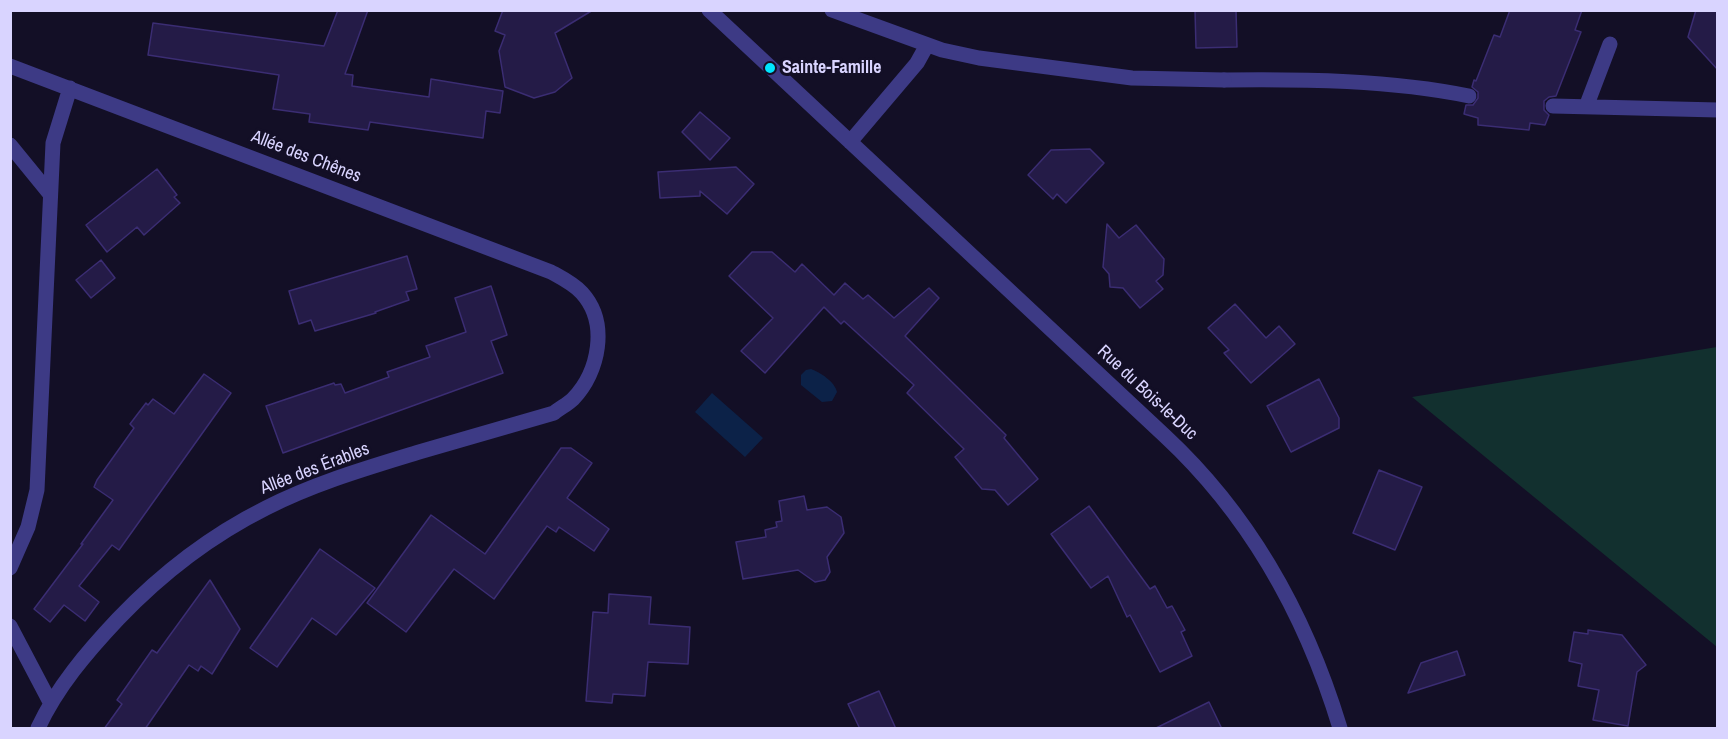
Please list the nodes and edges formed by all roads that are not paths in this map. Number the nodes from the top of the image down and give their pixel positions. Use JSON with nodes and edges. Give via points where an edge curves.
{"nodes":[{"id":1,"x":709,"y":10,"type":"edge"},
{"id":2,"x":832,"y":10,"type":"edge"},
{"id":3,"x":1611,"y":44,"type":"dead end"},
{"id":4,"x":927,"y":45,"type":"junction"},
{"id":5,"x":10,"y":66,"type":"edge"},
{"id":6,"x":70,"y":88,"type":"junction"},
{"id":7,"x":1469,"y":96,"type":"dead end"},
{"id":8,"x":1553,"y":106,"type":"dead end"},
{"id":9,"x":1586,"y":107,"type":"junction"},
{"id":10,"x":1718,"y":110,"type":"edge"},
{"id":11,"x":850,"y":142,"type":"junction"},
{"id":12,"x":10,"y":145,"type":"edge"},
{"id":13,"x":50,"y":194,"type":"junction"},
{"id":14,"x":582,"y":294,"type":"joint"},
{"id":15,"x":10,"y":568,"type":"edge"},
{"id":16,"x":10,"y":626,"type":"edge"},
{"id":17,"x":50,"y":702,"type":"junction"},
{"id":18,"x":39,"y":729,"type":"edge"},
{"id":19,"x":1340,"y":729,"type":"edge"}],
"edges":[{"from":1,"to":11,"type":"street","name":"Rue du Bois-le-Duc"},
{"from":2,"to":4,"type":"street"},
{"from":3,"to":9,"type":"street"},
{"from":4,"to":7,"type":"street","via":[[980,58],[1132,78],[1288,79],[1431,88]]},
{"from":4,"to":11,"type":"street","via":[[917,63]]},
{"from":5,"to":6,"type":"street","name":"Allée des Chênes"},
{"from":6,"to":13,"type":"street","via":[[53,143]]},
{"from":6,"to":14,"type":"street","name":"Allée des Chênes","via":[[551,272]]},
{"from":8,"to":9,"type":"street"},
{"from":9,"to":10,"type":"street"},
{"from":11,"to":19,"type":"street","name":"Rue du Bois-le-Duc","via":[[1209,481],[1239,519],[1288,595],[1315,656]]},
{"from":12,"to":13,"type":"street"},
{"from":13,"to":15,"type":"street","via":[[37,490],[28,527]]},
{"from":14,"to":17,"type":"street","name":"Allée des Érables","via":[[593,315],[598,340],[596,356],[588,378],[572,399],[554,413],[342,475],[265,508],[224,531],[141,595],[97,641]]},
{"from":16,"to":17,"type":"street"},
{"from":17,"to":18,"type":"street","name":"Allée des Érables"}]}
